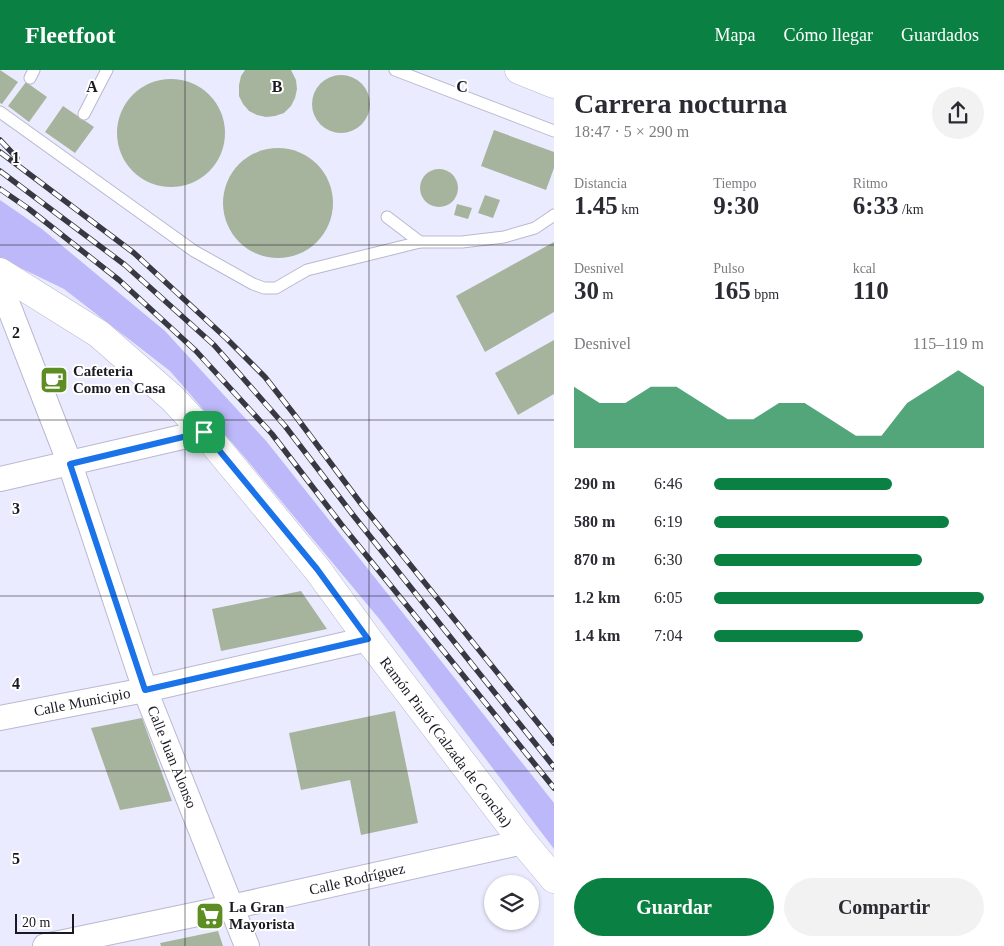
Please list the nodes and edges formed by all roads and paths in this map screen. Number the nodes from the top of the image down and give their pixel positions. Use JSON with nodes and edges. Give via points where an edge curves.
{"nodes":[{"id":1,"x":107,"y":70,"type":"edge"},
{"id":2,"x":395,"y":70,"type":"edge"},
{"id":3,"x":519,"y":70,"type":"edge"},
{"id":4,"x":554,"y":84,"type":"edge"},
{"id":5,"x":0,"y":112,"type":"edge"},
{"id":6,"x":84,"y":114,"type":"dead end"},
{"id":7,"x":554,"y":131,"type":"edge"},
{"id":8,"x":554,"y":214,"type":"edge"},
{"id":9,"x":387,"y":217,"type":"dead end"},
{"id":10,"x":420,"y":242,"type":"junction"},
{"id":11,"x":0,"y":272,"type":"edge"},
{"id":12,"x":0,"y":284,"type":"edge"},
{"id":13,"x":204,"y":432,"type":"junction"},
{"id":14,"x":70,"y":464,"type":"junction"},
{"id":15,"x":0,"y":479,"type":"edge"},
{"id":16,"x":368,"y":639,"type":"junction"},
{"id":17,"x":145,"y":690,"type":"junction"},
{"id":18,"x":0,"y":718,"type":"edge"},
{"id":19,"x":523,"y":842,"type":"junction"},
{"id":20,"x":554,"y":879,"type":"edge"},
{"id":21,"x":231,"y":907,"type":"junction"},
{"id":22,"x":45,"y":946,"type":"edge"},
{"id":23,"x":247,"y":946,"type":"edge"}],
"edges":[{"from":1,"to":6,"type":"lane"},
{"from":2,"to":7,"type":"lane"},
{"from":3,"to":4,"type":"main road"},
{"from":5,"to":10,"type":"lane","via":[[194,252],[264,288],[276,288],[307,270]]},
{"from":8,"to":10,"type":"lane","via":[[535,228],[504,237]]},
{"from":9,"to":10,"type":"lane"},
{"from":11,"to":13,"type":"main road","name":"Ramón Pintó (Calzada de Concha)","via":[[99,334],[172,398]]},
{"from":12,"to":14,"type":"street","name":"Calle Juan Alonso"},
{"from":13,"to":14,"type":"street"},
{"from":13,"to":16,"type":"main road","name":"Ramón Pintó (Calzada de Concha)","via":[[317,569]]},
{"from":14,"to":15,"type":"street"},
{"from":14,"to":17,"type":"street","name":"Calle Juan Alonso"},
{"from":16,"to":17,"type":"street","name":"Calle Municipio"},
{"from":16,"to":19,"type":"main road","name":"Ramón Pintó (Calzada de Concha)"},
{"from":17,"to":18,"type":"street","name":"Calle Municipio"},
{"from":17,"to":21,"type":"street","name":"Calle Juan Alonso"},
{"from":19,"to":20,"type":"main road","name":"Ramón Pintó (Calzada de Concha)"},
{"from":19,"to":21,"type":"street","name":"Calle Rodríguez"},
{"from":21,"to":22,"type":"street","name":"Calle Rodríguez"},
{"from":21,"to":23,"type":"street","name":"Calle Juan Alonso"}]}
